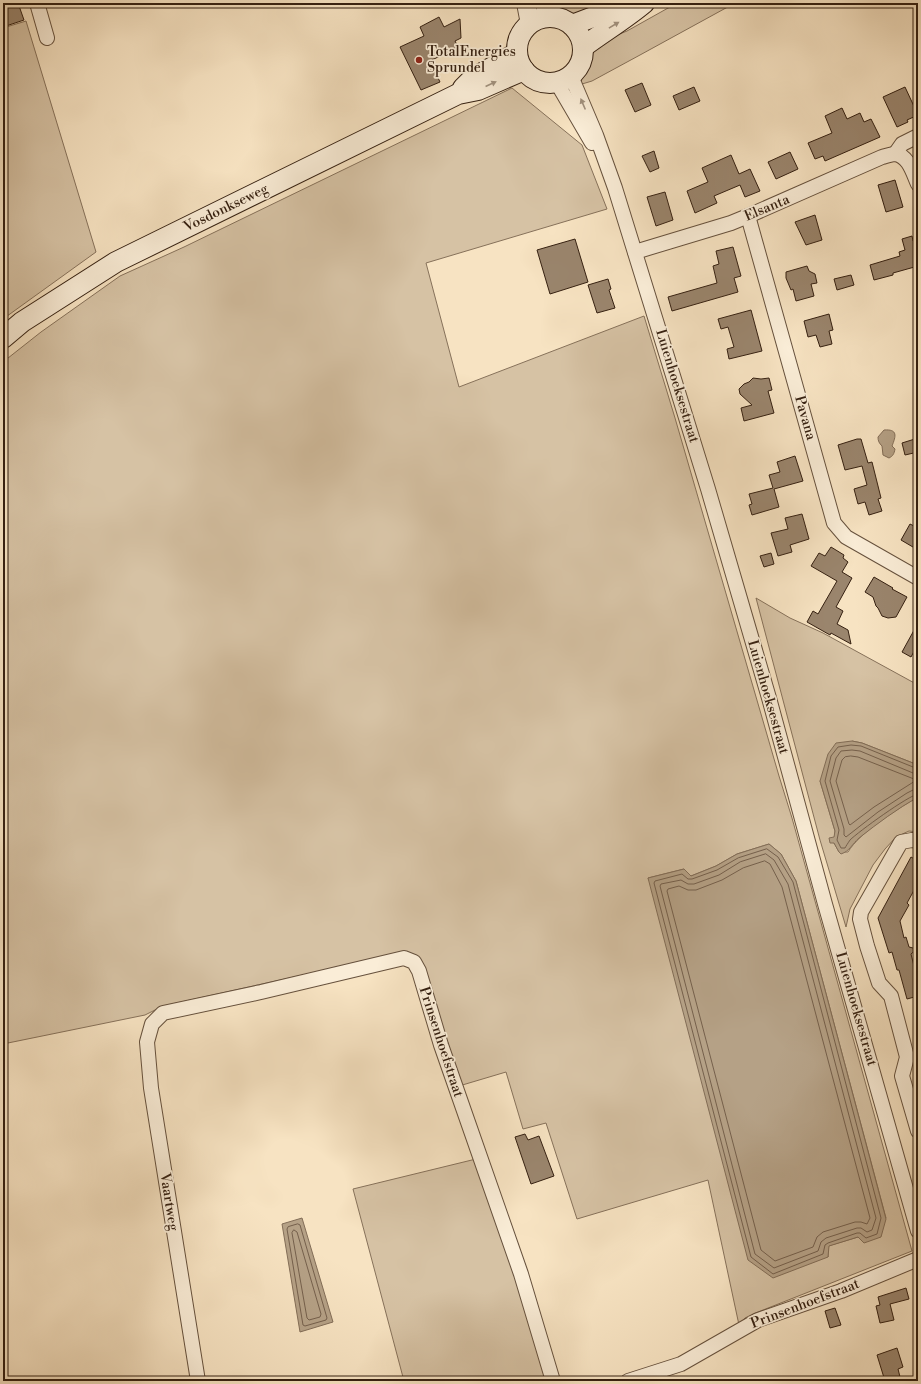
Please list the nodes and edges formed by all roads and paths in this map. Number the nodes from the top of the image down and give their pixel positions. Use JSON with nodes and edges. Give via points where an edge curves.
{"nodes":[{"id":1,"x":37,"y":3,"type":"edge"},
{"id":2,"x":526,"y":3,"type":"edge"},
{"id":3,"x":640,"y":3,"type":"edge"},
{"id":4,"x":644,"y":3,"type":"edge"},
{"id":5,"x":547,"y":10,"type":"edge"},
{"id":6,"x":530,"y":24,"type":"junction"},
{"id":7,"x":572,"y":25,"type":"junction"},
{"id":8,"x":47,"y":38,"type":"dead end"},
{"id":9,"x":583,"y":47,"type":"junction"},
{"id":10,"x":520,"y":62,"type":"junction"},
{"id":11,"x":564,"y":80,"type":"junction"},
{"id":12,"x":918,"y":136,"type":"edge"},
{"id":13,"x":895,"y":154,"type":"junction"},
{"id":14,"x":914,"y":163,"type":"edge"},
{"id":15,"x":918,"y":184,"type":"edge"},
{"id":16,"x":748,"y":216,"type":"junction"},
{"id":17,"x":636,"y":252,"type":"junction"},
{"id":18,"x":3,"y":338,"type":"edge"},
{"id":19,"x":918,"y":578,"type":"edge"},
{"id":20,"x":918,"y":841,"type":"edge"},
{"id":21,"x":152,"y":1024,"type":"joint"},
{"id":22,"x":918,"y":1131,"type":"edge"},
{"id":23,"x":918,"y":1231,"type":"edge"},
{"id":24,"x":918,"y":1259,"type":"edge"},
{"id":25,"x":198,"y":1381,"type":"edge"},
{"id":26,"x":553,"y":1381,"type":"edge"},
{"id":27,"x":628,"y":1381,"type":"edge"}],
"edges":[{"from":1,"to":8,"type":"street"},
{"from":2,"to":6,"type":"street"},
{"from":3,"to":7,"type":"main road","via":[[625,5]]},
{"from":9,"to":4,"type":"main road","one_way":true},
{"from":5,"to":6,"type":"main road"},
{"from":5,"to":7,"type":"main road"},
{"from":6,"to":10,"type":"main road","via":[[522,32],[518,42]]},
{"from":7,"to":9,"type":"main road","via":[[580,35]]},
{"from":9,"to":11,"type":"main road","via":[[583,58],[578,68]]},
{"from":10,"to":11,"type":"main road","via":[[530,77],[538,81],[548,83]]},
{"from":10,"to":18,"type":"main road","name":"Vosdonkseweg","via":[[478,90],[458,94],[116,262],[22,322]]},
{"from":11,"to":17,"type":"street","name":"Luienhoeksestraat","via":[[584,131],[607,166]]},
{"from":12,"to":13,"type":"street","name":"Elsanta","via":[[902,144]]},
{"from":13,"to":14,"type":"street"},
{"from":13,"to":16,"type":"street","name":"Elsanta","via":[[882,157]]},
{"from":14,"to":15,"type":"street"},
{"from":16,"to":17,"type":"street","name":"Elsanta"},
{"from":16,"to":19,"type":"street","name":"Pavana","via":[[834,523],[846,537]]},
{"from":17,"to":23,"type":"street","name":"Luienhoeksestraat","via":[[728,556]]},
{"from":20,"to":22,"type":"street","via":[[901,842],[861,912],[860,919],[879,983],[891,996],[907,1057],[902,1076]]},
{"from":21,"to":25,"type":"street","name":"Vaartweg","via":[[147,1042],[151,1088]]},
{"from":21,"to":26,"type":"street","name":"Prinsenhoefstraat","via":[[164,1013],[404,958],[414,962],[521,1274]]},
{"from":24,"to":27,"type":"street","name":"Prinsenhoefstraat","via":[[758,1320],[681,1364]]}]}
